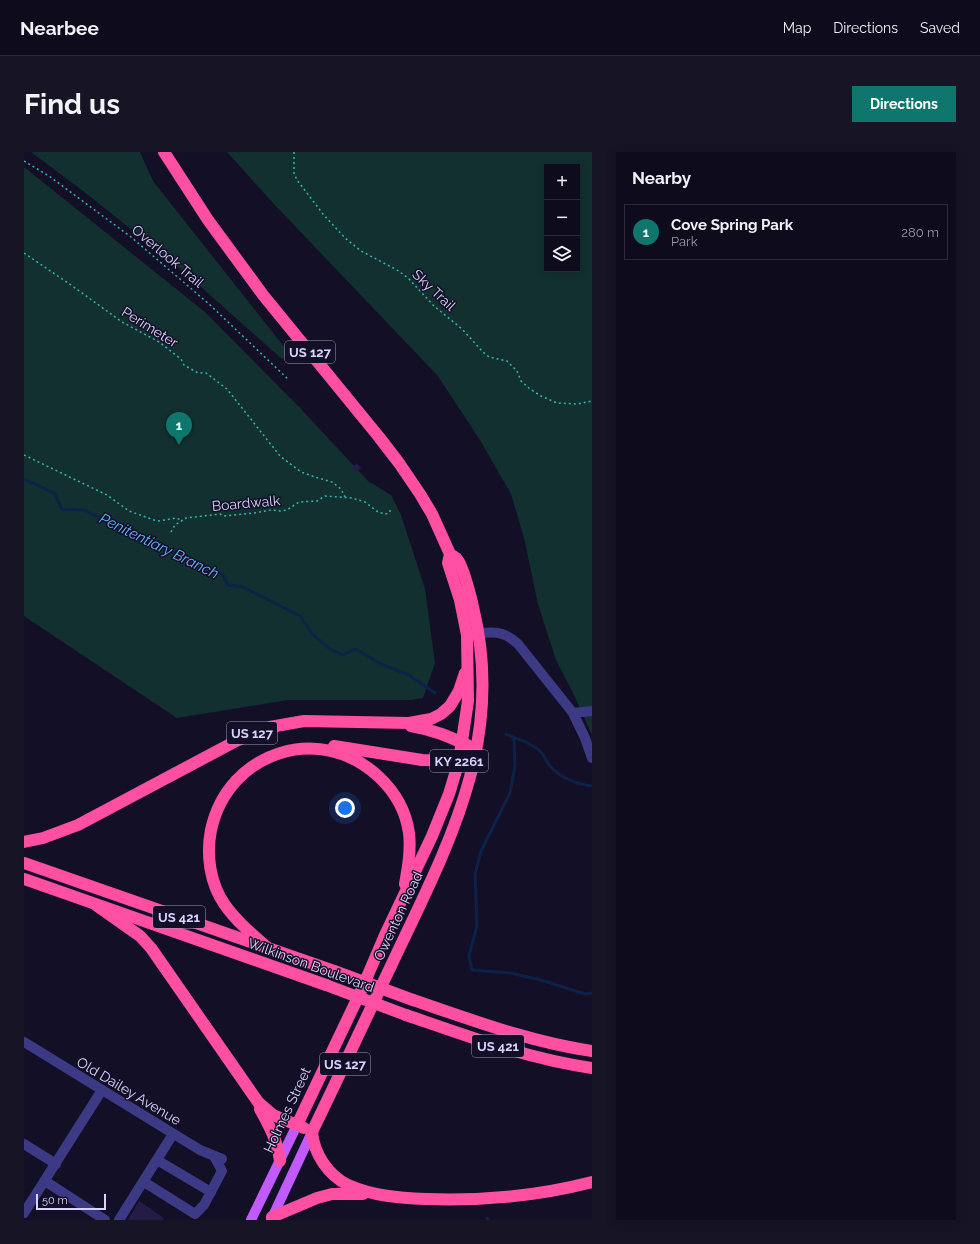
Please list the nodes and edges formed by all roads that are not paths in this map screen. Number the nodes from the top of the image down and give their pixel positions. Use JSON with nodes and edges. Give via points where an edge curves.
{"nodes":[{"id":1,"x":164,"y":152,"type":"edge"},
{"id":2,"x":473,"y":634,"type":"junction"},
{"id":3,"x":468,"y":660,"type":"junction"},
{"id":4,"x":592,"y":711,"type":"edge"},
{"id":5,"x":573,"y":713,"type":"junction"},
{"id":6,"x":394,"y":723,"type":"junction"},
{"id":7,"x":462,"y":743,"type":"junction"},
{"id":8,"x":286,"y":751,"type":"junction"},
{"id":9,"x":476,"y":756,"type":"junction"},
{"id":10,"x":592,"y":758,"type":"edge"},
{"id":11,"x":459,"y":761,"type":"junction"},
{"id":12,"x":24,"y":842,"type":"edge"},
{"id":13,"x":24,"y":863,"type":"edge"},
{"id":14,"x":24,"y":879,"type":"edge"},
{"id":15,"x":401,"y":901,"type":"junction"},
{"id":16,"x":96,"y":905,"type":"junction"},
{"id":17,"x":268,"y":948,"type":"junction"},
{"id":18,"x":24,"y":1042,"type":"edge"},
{"id":19,"x":592,"y":1051,"type":"edge"},
{"id":20,"x":592,"y":1068,"type":"edge"},
{"id":21,"x":102,"y":1090,"type":"junction"},
{"id":22,"x":250,"y":1092,"type":"junction"},
{"id":23,"x":297,"y":1125,"type":"junction"},
{"id":24,"x":312,"y":1132,"type":"junction"},
{"id":25,"x":173,"y":1134,"type":"junction"},
{"id":26,"x":24,"y":1144,"type":"edge"},
{"id":27,"x":157,"y":1160,"type":"junction"},
{"id":28,"x":280,"y":1161,"type":"junction"},
{"id":29,"x":56,"y":1164,"type":"junction"},
{"id":30,"x":45,"y":1180,"type":"junction"},
{"id":31,"x":144,"y":1182,"type":"junction"},
{"id":32,"x":592,"y":1182,"type":"edge"},
{"id":33,"x":211,"y":1192,"type":"junction"},
{"id":34,"x":384,"y":1196,"type":"junction"},
{"id":35,"x":24,"y":1213,"type":"edge"},
{"id":36,"x":272,"y":1219,"type":"edge"},
{"id":37,"x":105,"y":1220,"type":"edge"},
{"id":38,"x":120,"y":1220,"type":"edge"},
{"id":39,"x":251,"y":1220,"type":"edge"}],
"edges":[{"from":1,"to":2,"type":"highway","number":"US 127","via":[[208,220],[263,295],[399,463],[420,494],[450,554],[457,559],[461,568],[472,603]]},
{"from":2,"to":3,"type":"highway","number":"US 127"},
{"from":2,"to":5,"type":"street","via":[[501,633],[512,639]]},
{"from":2,"to":9,"type":"highway","number":"US 127","via":[[483,684]]},
{"from":3,"to":6,"type":"highway","number":"US 127","via":[[459,691],[450,706],[441,714],[421,721]]},
{"from":3,"to":7,"type":"highway","number":"KY 2261","via":[[468,701]]},
{"from":4,"to":5,"type":"street"},
{"from":5,"to":10,"type":"street"},
{"from":6,"to":7,"type":"highway","via":[[430,729]]},
{"from":6,"to":12,"type":"highway","number":"US 127","via":[[309,721],[270,727],[236,741],[78,825]]},
{"from":7,"to":9,"type":"highway"},
{"from":7,"to":11,"type":"highway","number":"KY 2261"},
{"from":8,"to":11,"type":"highway","via":[[326,746],[422,760]]},
{"from":8,"to":15,"type":"highway","via":[[321,749],[350,757],[374,772],[393,793],[406,819],[410,846],[410,860]]},
{"from":8,"to":17,"type":"highway","via":[[254,766],[232,786],[218,810],[210,836],[209,864],[224,904],[234,917]]},
{"from":9,"to":11,"type":"highway"},
{"from":9,"to":24,"type":"highway","name":"Owenton Road","number":"US 127","via":[[461,810],[423,900]]},
{"from":11,"to":15,"type":"highway","number":"KY 2261","via":[[442,813]]},
{"from":13,"to":17,"type":"highway","name":"Wilkinson Boulevard","number":"US 421"},
{"from":14,"to":16,"type":"highway","name":"Wilkinson Boulevard"},
{"from":15,"to":23,"type":"highway","name":"Holmes Street","number":"KY 2261"},
{"from":16,"to":20,"type":"highway","name":"Wilkinson Boulevard","number":"US 421","bridge":true,"via":[[517,1052]]},
{"from":16,"to":22,"type":"highway","via":[[140,936],[151,948]]},
{"from":17,"to":19,"type":"highway","name":"Wilkinson Boulevard","number":"US 421","bridge":true,"via":[[413,1000],[533,1039]]},
{"from":18,"to":21,"type":"street","name":"Old Dailey Avenue"},
{"from":21,"to":25,"type":"street","name":"Old Dailey Avenue"},
{"from":21,"to":29,"type":"street"},
{"from":22,"to":23,"type":"highway","via":[[272,1116]]},
{"from":22,"to":28,"type":"highway","via":[[273,1134]]},
{"from":23,"to":24,"type":"highway"},
{"from":23,"to":28,"type":"main road","name":"Holmes Street","number":"KY 2261"},
{"from":24,"to":34,"type":"highway","via":[[313,1143],[328,1169],[347,1184]]},
{"from":24,"to":36,"type":"main road"},
{"from":25,"to":27,"type":"street"},
{"from":25,"to":33,"type":"street","name":"Old Dailey Avenue","via":[[218,1157],[222,1171]]},
{"from":26,"to":29,"type":"street"},
{"from":27,"to":31,"type":"street"},
{"from":27,"to":33,"type":"street"},
{"from":28,"to":39,"type":"main road","name":"Holmes Street","number":"KY 2261"},
{"from":29,"to":30,"type":"street"},
{"from":30,"to":35,"type":"street"},
{"from":30,"to":37,"type":"street"},
{"from":31,"to":33,"type":"street","via":[[196,1214]]},
{"from":31,"to":38,"type":"street"},
{"from":32,"to":34,"type":"highway","via":[[530,1194],[484,1198]]},
{"from":34,"to":36,"type":"highway","via":[[332,1194],[317,1198]]}]}
